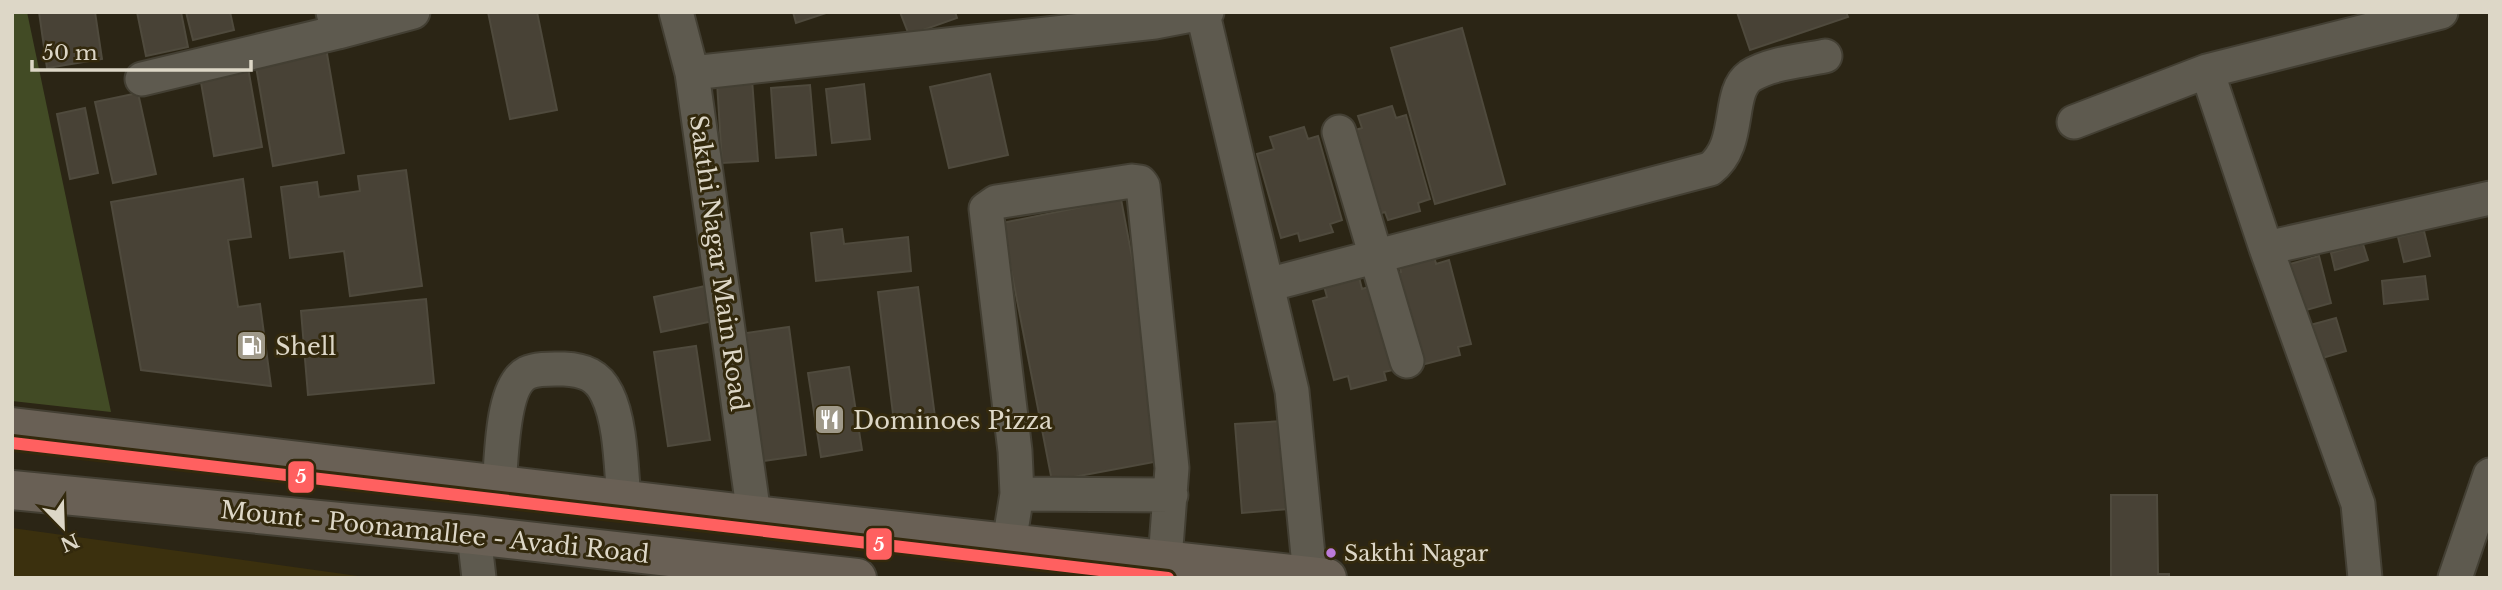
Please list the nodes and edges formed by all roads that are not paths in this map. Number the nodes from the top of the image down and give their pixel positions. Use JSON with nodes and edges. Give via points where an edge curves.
{"nodes":[{"id":1,"x":413,"y":12,"type":"edge"},
{"id":2,"x":676,"y":12,"type":"edge"},
{"id":3,"x":2441,"y":12,"type":"edge"},
{"id":4,"x":1205,"y":13,"type":"edge"},
{"id":5,"x":1153,"y":17,"type":"edge"},
{"id":6,"x":335,"y":22,"type":"edge"},
{"id":7,"x":1825,"y":56,"type":"dead end"},
{"id":8,"x":2207,"y":71,"type":"junction"},
{"id":9,"x":692,"y":73,"type":"junction"},
{"id":10,"x":142,"y":79,"type":"dead end"},
{"id":11,"x":2074,"y":122,"type":"dead end"},
{"id":12,"x":1339,"y":132,"type":"dead end"},
{"id":13,"x":2490,"y":198,"type":"edge"},
{"id":14,"x":2266,"y":248,"type":"junction"},
{"id":15,"x":1376,"y":257,"type":"junction"},
{"id":16,"x":1267,"y":285,"type":"junction"},
{"id":17,"x":1407,"y":361,"type":"dead end"},
{"id":18,"x":12,"y":427,"type":"edge"},
{"id":19,"x":2490,"y":475,"type":"edge"},
{"id":20,"x":499,"y":485,"type":"junction"},
{"id":21,"x":12,"y":490,"type":"edge"},
{"id":22,"x":1017,"y":494,"type":"junction"},
{"id":23,"x":1171,"y":495,"type":"junction"},
{"id":24,"x":624,"y":500,"type":"junction"},
{"id":25,"x":754,"y":515,"type":"junction"},
{"id":26,"x":474,"y":535,"type":"junction"},
{"id":27,"x":1009,"y":543,"type":"junction"},
{"id":28,"x":1166,"y":560,"type":"junction"},
{"id":29,"x":1318,"y":577,"type":"edge"},
{"id":30,"x":479,"y":578,"type":"edge"},
{"id":31,"x":857,"y":578,"type":"edge"},
{"id":32,"x":2365,"y":578,"type":"edge"},
{"id":33,"x":2455,"y":578,"type":"edge"}],
"edges":[{"from":1,"to":6,"type":"street"},
{"from":2,"to":9,"type":"street","name":"Sakthi Nagar Main Road"},
{"from":3,"to":8,"type":"street"},
{"from":4,"to":5,"type":"street"},
{"from":4,"to":16,"type":"street"},
{"from":5,"to":9,"type":"street"},
{"from":6,"to":10,"type":"street"},
{"from":7,"to":15,"type":"street","via":[[1747,78],[1739,91],[1727,148],[1710,169]]},
{"from":8,"to":11,"type":"street"},
{"from":8,"to":14,"type":"street"},
{"from":9,"to":25,"type":"street","name":"Sakthi Nagar Main Road"},
{"from":12,"to":15,"type":"street"},
{"from":13,"to":14,"type":"street"},
{"from":14,"to":32,"type":"street","via":[[2358,504]]},
{"from":15,"to":16,"type":"street"},
{"from":15,"to":17,"type":"street"},
{"from":16,"to":29,"type":"street","via":[[1292,391]]},
{"from":18,"to":20,"type":"main road"},
{"from":19,"to":33,"type":"street"},
{"from":20,"to":24,"type":"main road"},
{"from":20,"to":24,"type":"street","via":[[507,413],[516,383],[526,373],[574,370],[600,381],[609,396]]},
{"from":21,"to":26,"type":"main road","name":"Mount - Poonamallee - Avadi Road"},
{"from":22,"to":23,"type":"street"},
{"from":22,"to":23,"type":"street","via":[[986,209],[996,202],[1132,181],[1143,186]]},
{"from":22,"to":27,"type":"street"},
{"from":23,"to":28,"type":"street"},
{"from":24,"to":25,"type":"main road"},
{"from":25,"to":27,"type":"main road"},
{"from":26,"to":30,"type":"street"},
{"from":26,"to":31,"type":"main road","name":"Mount - Poonamallee - Avadi Road"},
{"from":27,"to":28,"type":"main road"},
{"from":28,"to":29,"type":"main road"}]}
